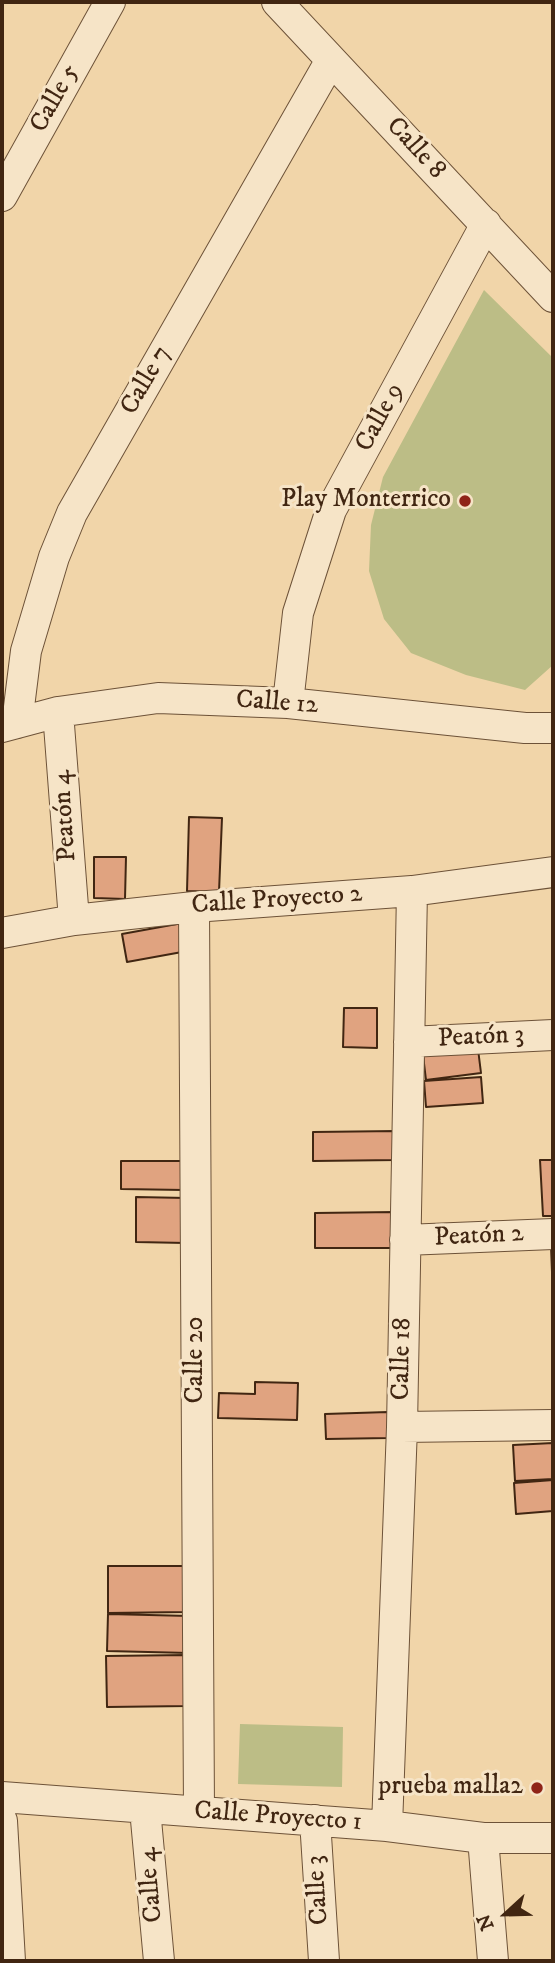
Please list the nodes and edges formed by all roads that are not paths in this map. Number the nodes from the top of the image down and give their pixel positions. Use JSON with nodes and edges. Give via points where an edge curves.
{"nodes":[{"id":1,"x":110,"y":2,"type":"edge"},
{"id":2,"x":277,"y":2,"type":"edge"},
{"id":3,"x":331,"y":60,"type":"junction"},
{"id":4,"x":2,"y":196,"type":"edge"},
{"id":5,"x":486,"y":224,"type":"junction"},
{"id":6,"x":553,"y":297,"type":"edge"},
{"id":7,"x":288,"y":703,"type":"junction"},
{"id":8,"x":58,"y":712,"type":"junction"},
{"id":9,"x":9,"y":725,"type":"edge"},
{"id":10,"x":553,"y":728,"type":"edge"},
{"id":11,"x":553,"y":872,"type":"edge"},
{"id":12,"x":412,"y":891,"type":"junction"},
{"id":13,"x":194,"y":907,"type":"junction"},
{"id":14,"x":74,"y":920,"type":"junction"},
{"id":15,"x":2,"y":933,"type":"edge"},
{"id":16,"x":553,"y":1035,"type":"edge"},
{"id":17,"x":409,"y":1042,"type":"junction"},
{"id":18,"x":553,"y":1234,"type":"edge"},
{"id":19,"x":405,"y":1240,"type":"junction"},
{"id":20,"x":553,"y":1425,"type":"edge"},
{"id":21,"x":402,"y":1427,"type":"junction"},
{"id":22,"x":2,"y":1797,"type":"edge"},
{"id":23,"x":145,"y":1809,"type":"junction"},
{"id":24,"x":199,"y":1812,"type":"junction"},
{"id":25,"x":314,"y":1820,"type":"junction"},
{"id":26,"x":2,"y":1821,"type":"edge"},
{"id":27,"x":387,"y":1826,"type":"junction"},
{"id":28,"x":483,"y":1838,"type":"junction"},
{"id":29,"x":553,"y":1838,"type":"edge"},
{"id":30,"x":10,"y":1961,"type":"edge"},
{"id":31,"x":159,"y":1961,"type":"edge"},
{"id":32,"x":324,"y":1961,"type":"edge"},
{"id":33,"x":493,"y":1961,"type":"edge"}],
"edges":[{"from":1,"to":4,"type":"street","name":"Calle 5"},
{"from":2,"to":3,"type":"street","name":"Calle 8"},
{"from":3,"to":5,"type":"street","name":"Calle 8"},
{"from":3,"to":9,"type":"street","name":"Calle 7","via":[[72,513],[26,651]]},
{"from":5,"to":6,"type":"street","name":"Calle 8"},
{"from":5,"to":7,"type":"street","name":"Calle 9","via":[[331,510],[298,613]]},
{"from":7,"to":8,"type":"street","name":"Calle 12","via":[[158,698]]},
{"from":7,"to":10,"type":"street","name":"Calle 12"},
{"from":8,"to":9,"type":"street","name":"Calle 12"},
{"from":8,"to":14,"type":"street","name":"Peatón 4"},
{"from":11,"to":12,"type":"street","name":"Calle Proyecto 2"},
{"from":12,"to":13,"type":"street","name":"Calle Proyecto 2"},
{"from":12,"to":17,"type":"street","name":"Calle 18"},
{"from":13,"to":14,"type":"street","name":"Calle Proyecto 2"},
{"from":13,"to":24,"type":"street","name":"Calle 20"},
{"from":14,"to":15,"type":"street","name":"Calle Proyecto 2"},
{"from":16,"to":17,"type":"street","name":"Peatón 3"},
{"from":17,"to":19,"type":"street","name":"Calle 18"},
{"from":18,"to":19,"type":"street","name":"Peatón 2"},
{"from":19,"to":21,"type":"street","name":"Calle 18"},
{"from":20,"to":21,"type":"street"},
{"from":21,"to":27,"type":"street","name":"Calle 18"},
{"from":22,"to":23,"type":"street","name":"Calle Proyecto 1"},
{"from":23,"to":24,"type":"street","name":"Calle Proyecto 1"},
{"from":23,"to":31,"type":"street","name":"Calle 4"},
{"from":24,"to":25,"type":"street","name":"Calle Proyecto 1"},
{"from":25,"to":27,"type":"street","name":"Calle Proyecto 1"},
{"from":25,"to":32,"type":"street","name":"Calle 3"},
{"from":26,"to":30,"type":"street"},
{"from":27,"to":28,"type":"street","name":"Calle Proyecto 1"},
{"from":28,"to":29,"type":"street","name":"Calle Proyecto 1"},
{"from":28,"to":33,"type":"street"}]}
